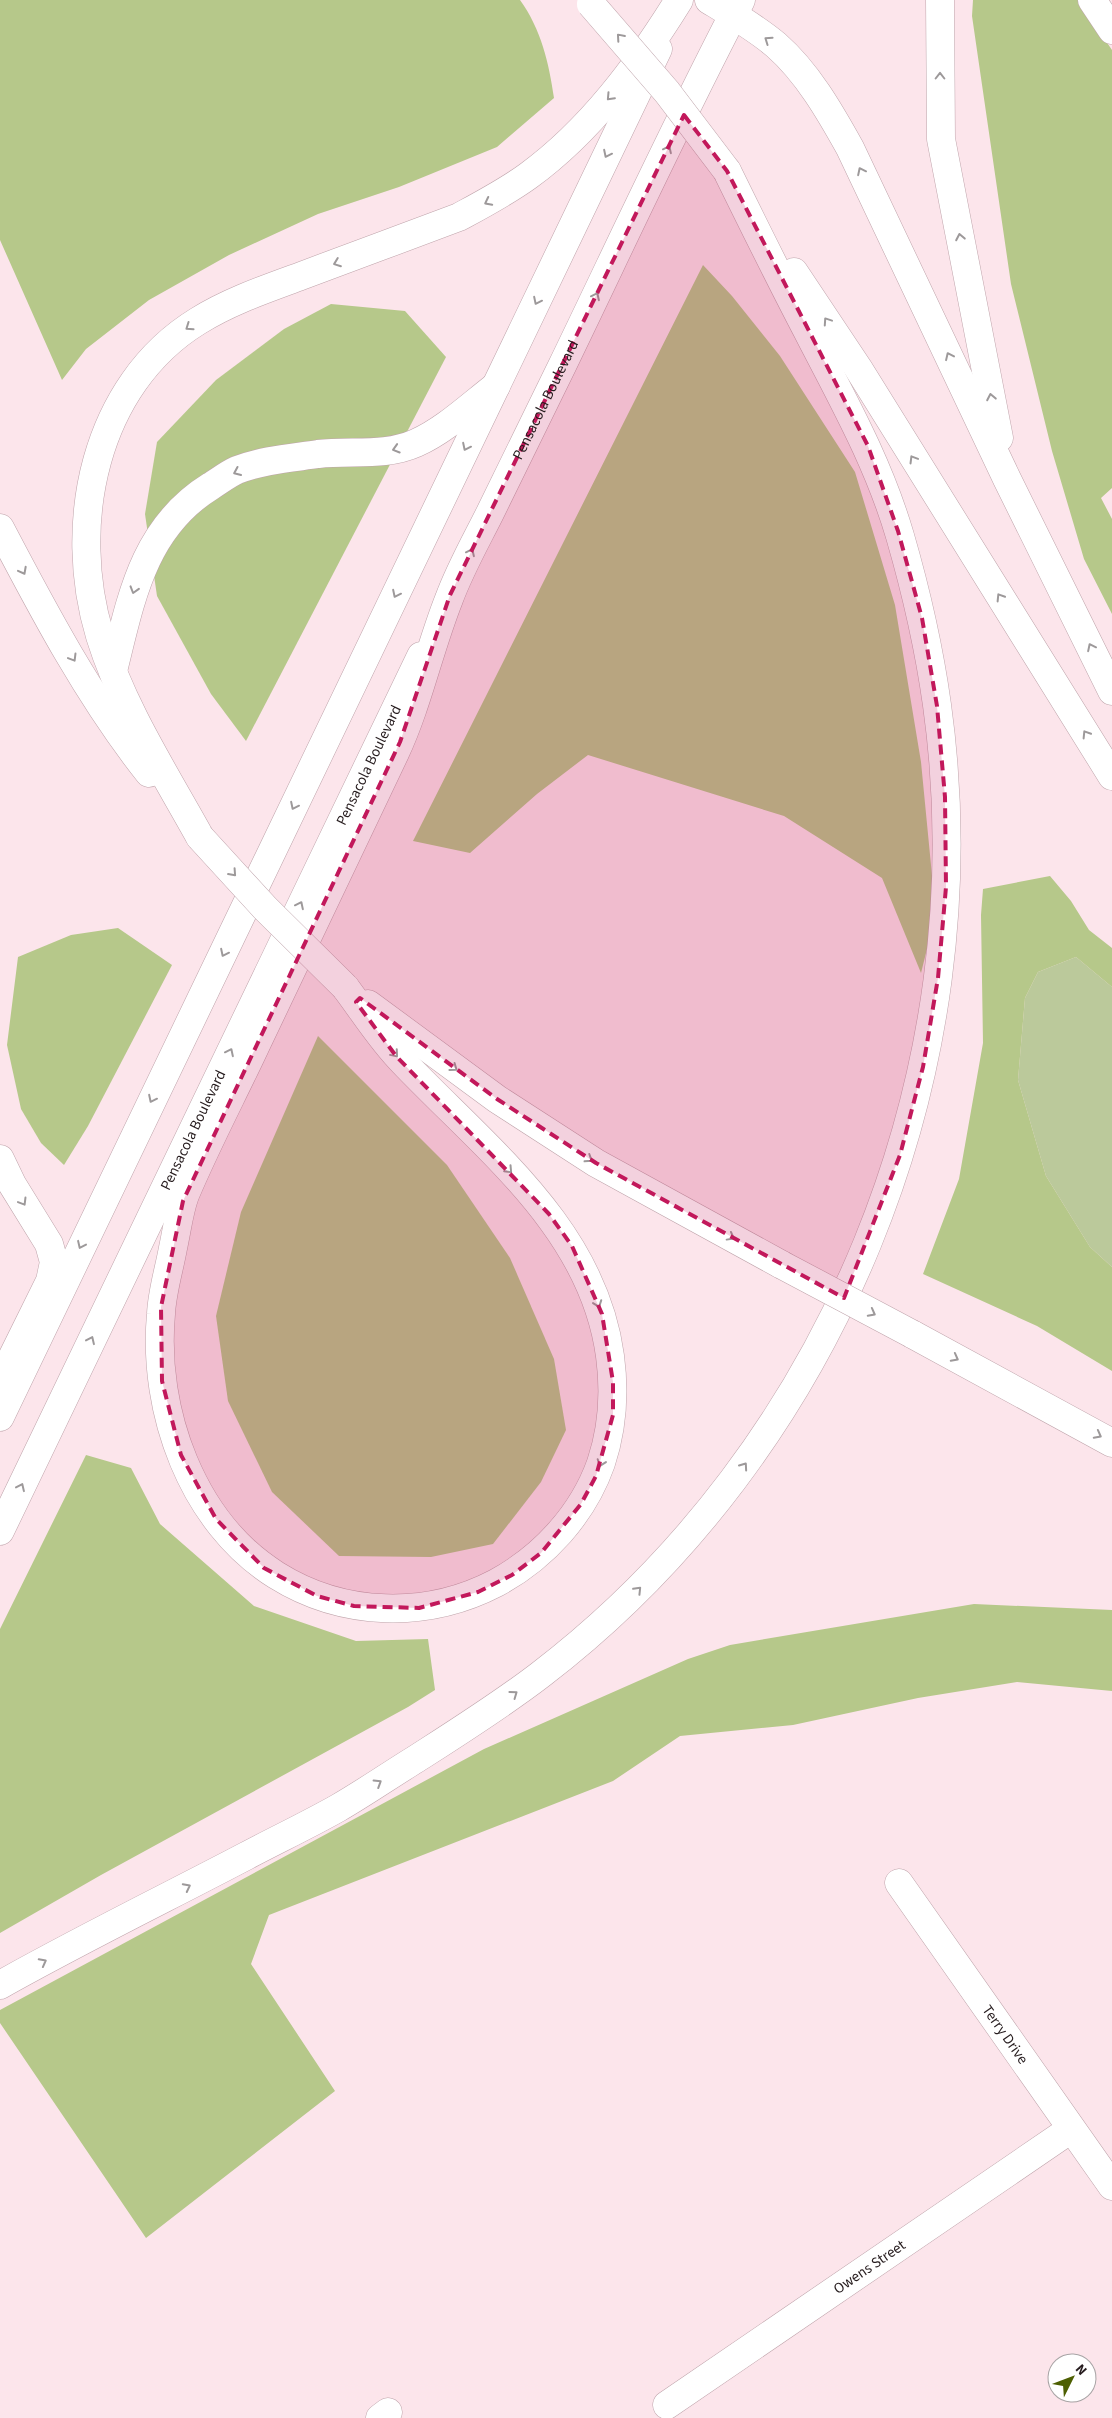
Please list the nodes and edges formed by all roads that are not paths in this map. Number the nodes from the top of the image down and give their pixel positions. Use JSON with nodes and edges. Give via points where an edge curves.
{"nodes":[{"id":1,"x":680,"y":0,"type":"edge"},
{"id":2,"x":709,"y":0,"type":"edge"},
{"id":3,"x":940,"y":0,"type":"edge"},
{"id":4,"x":1092,"y":0,"type":"edge"},
{"id":5,"x":589,"y":2,"type":"edge"},
{"id":6,"x":737,"y":7,"type":"edge"},
{"id":7,"x":1112,"y":30,"type":"edge"},
{"id":8,"x":727,"y":171,"type":"junction"},
{"id":9,"x":496,"y":386,"type":"junction"},
{"id":10,"x":1007,"y":479,"type":"junction"},
{"id":11,"x":0,"y":528,"type":"edge"},
{"id":12,"x":450,"y":595,"type":"junction"},
{"id":13,"x":113,"y":671,"type":"junction"},
{"id":14,"x":1112,"y":691,"type":"edge"},
{"id":15,"x":1112,"y":776,"type":"edge"},
{"id":16,"x":200,"y":836,"type":"junction"},
{"id":17,"x":345,"y":987,"type":"junction"},
{"id":18,"x":0,"y":1159,"type":"edge"},
{"id":19,"x":0,"y":1382,"type":"edge"},
{"id":20,"x":0,"y":1417,"type":"edge"},
{"id":21,"x":1112,"y":1443,"type":"edge"},
{"id":22,"x":0,"y":1531,"type":"edge"},
{"id":23,"x":899,"y":1883,"type":"dead end"},
{"id":24,"x":0,"y":1985,"type":"edge"},
{"id":25,"x":1071,"y":2129,"type":"junction"},
{"id":26,"x":1112,"y":2186,"type":"edge"},
{"id":27,"x":667,"y":2405,"type":"dead end"}],
"edges":[{"from":1,"to":9,"type":"main road","one_way":true},
{"from":1,"to":13,"type":"main road","one_way":true,"via":[[646,53],[615,92],[560,149],[528,176],[496,198],[459,217],[218,309],[176,336],[141,371],[126,392],[106,433],[89,498],[87,560],[91,598]]},
{"from":2,"to":6,"type":"main road"},
{"from":10,"to":3,"type":"main road","one_way":true,"via":[[941,139]]},
{"from":4,"to":7,"type":"main road"},
{"from":8,"to":5,"type":"main road","one_way":true,"bridge":true,"via":[[667,92]]},
{"from":10,"to":6,"type":"main road","one_way":true,"via":[[833,117],[795,64]]},
{"from":12,"to":6,"type":"main road","name":"Pensacola Boulevard","one_way":true},
{"from":15,"to":8,"type":"main road","one_way":true,"via":[[858,368]]},
{"from":24,"to":8,"type":"main road","one_way":true,"via":[[337,1809],[475,1722],[573,1649],[657,1570],[736,1478],[807,1370],[868,1244],[900,1155],[923,1067],[938,978],[946,869],[945,797],[938,706],[922,618],[901,540],[868,446],[778,276]]},
{"from":9,"to":13,"type":"main road","one_way":true,"via":[[445,426],[416,443],[388,452],[323,454],[269,461],[236,471],[200,493],[176,514],[152,545],[140,572]]},
{"from":9,"to":20,"type":"main road","one_way":true},
{"from":14,"to":10,"type":"main road","one_way":true},
{"from":11,"to":16,"type":"main road","one_way":true,"via":[[47,617],[133,753]]},
{"from":17,"to":12,"type":"main road","one_way":true,"via":[[396,1056],[549,1214],[572,1246],[590,1281],[610,1347],[613,1382],[611,1423],[596,1476],[577,1511],[540,1553],[512,1574],[478,1592],[419,1608],[354,1606],[317,1596],[279,1577],[239,1546],[216,1520],[198,1492],[181,1454],[162,1380],[159,1340],[161,1307],[182,1201],[400,742]]},
{"from":22,"to":12,"type":"main road","name":"Pensacola Boulevard","one_way":true},
{"from":13,"to":16,"type":"main road","via":[[126,702]]},
{"from":16,"to":17,"type":"main road","one_way":true,"bridge":true,"via":[[265,908]]},
{"from":17,"to":21,"type":"main road","one_way":true,"bridge":true,"via":[[496,1099],[596,1163]]},
{"from":18,"to":19,"type":"main road","one_way":true,"via":[[49,1244],[54,1262],[50,1281]]},
{"from":23,"to":25,"type":"main road","name":"Terry Drive"},
{"from":25,"to":26,"type":"main road","name":"Terry Drive"},
{"from":25,"to":27,"type":"main road","name":"Owens Street"}]}
